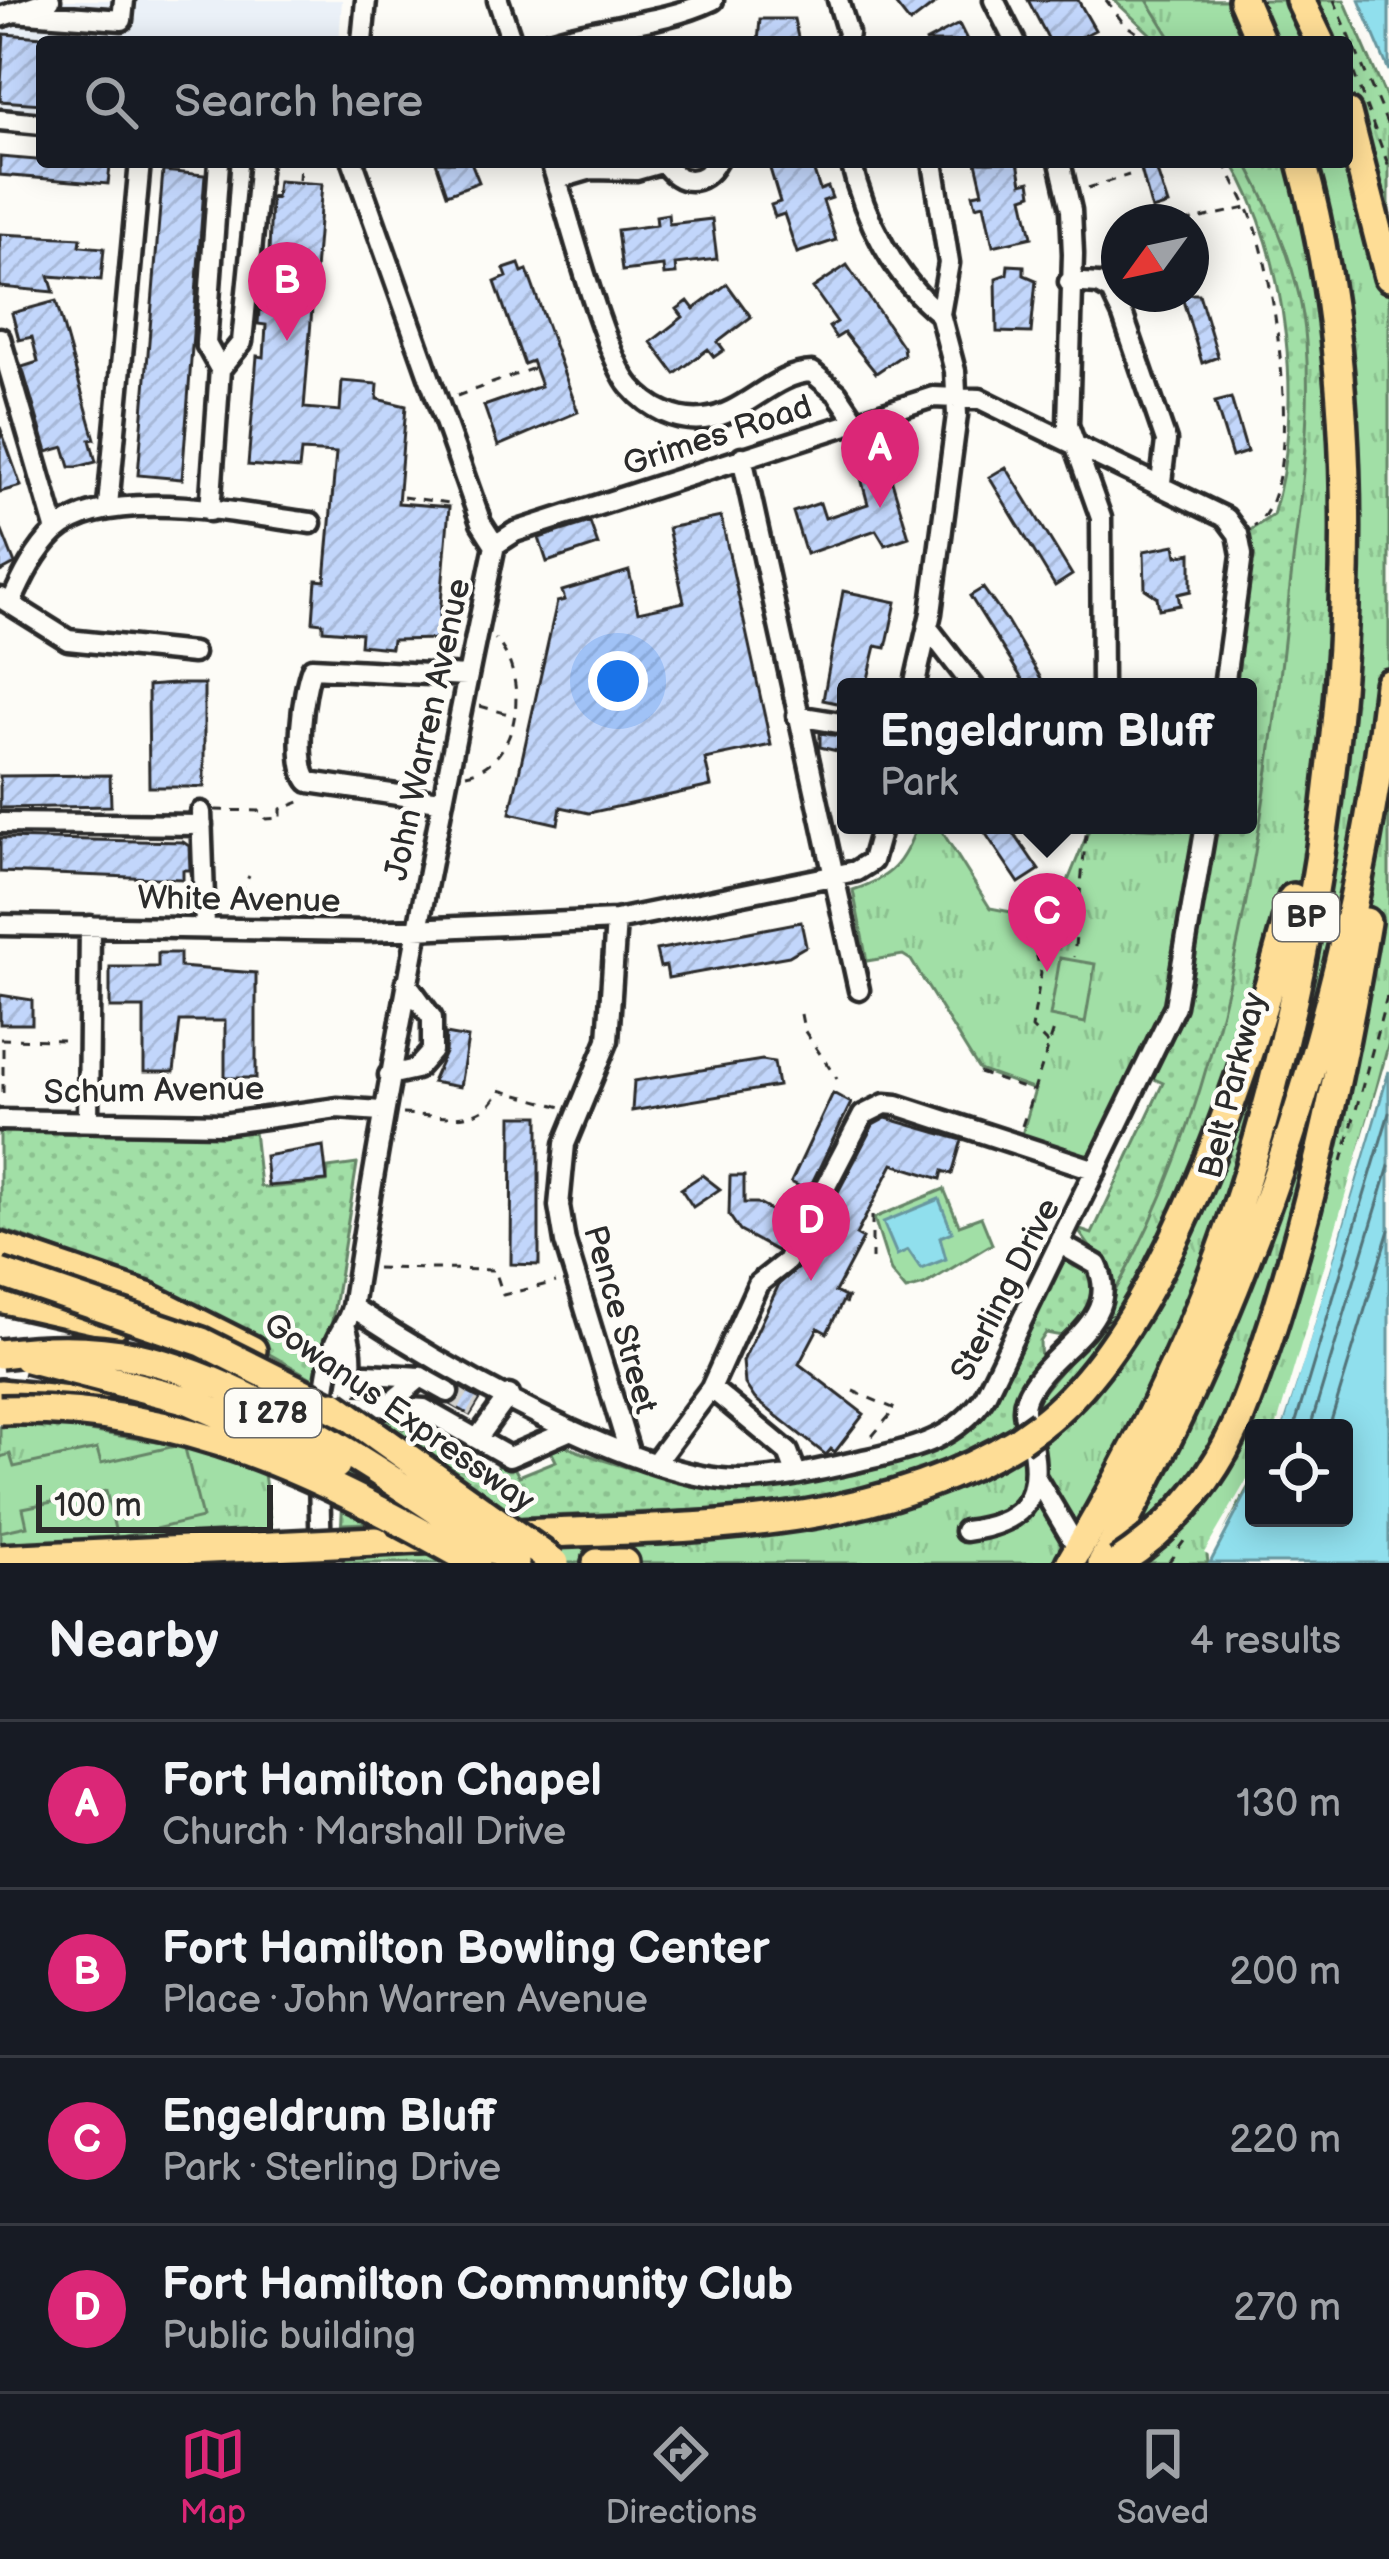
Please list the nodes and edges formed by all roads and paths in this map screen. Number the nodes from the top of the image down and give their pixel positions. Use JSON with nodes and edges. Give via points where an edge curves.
{"nodes":[{"id":1,"x":50,"y":0,"type":"edge"},
{"id":2,"x":124,"y":0,"type":"edge"},
{"id":3,"x":366,"y":0,"type":"edge"},
{"id":4,"x":498,"y":0,"type":"edge"},
{"id":5,"x":713,"y":0,"type":"edge"},
{"id":6,"x":838,"y":0,"type":"edge"},
{"id":7,"x":994,"y":0,"type":"edge"},
{"id":8,"x":1106,"y":0,"type":"edge"},
{"id":9,"x":1243,"y":0,"type":"edge"},
{"id":10,"x":1300,"y":0,"type":"edge"},
{"id":11,"x":1334,"y":0,"type":"edge"},
{"id":12,"x":6,"y":15,"type":"edge"},
{"id":13,"x":363,"y":36,"type":"edge"},
{"id":14,"x":510,"y":36,"type":"edge"},
{"id":15,"x":568,"y":36,"type":"edge"},
{"id":16,"x":851,"y":36,"type":"edge"},
{"id":17,"x":1012,"y":36,"type":"edge"},
{"id":18,"x":1143,"y":36,"type":"edge"},
{"id":19,"x":1258,"y":36,"type":"edge"},
{"id":20,"x":1316,"y":36,"type":"edge"},
{"id":21,"x":1349,"y":36,"type":"edge"},
{"id":22,"x":1353,"y":44,"type":"edge"},
{"id":23,"x":0,"y":120,"type":"edge"},
{"id":24,"x":36,"y":123,"type":"edge"},
{"id":25,"x":1389,"y":128,"type":"edge"},
{"id":26,"x":1353,"y":136,"type":"edge"},
{"id":27,"x":139,"y":168,"type":"edge"},
{"id":28,"x":219,"y":168,"type":"edge"},
{"id":29,"x":259,"y":168,"type":"edge"},
{"id":30,"x":299,"y":168,"type":"edge"},
{"id":31,"x":355,"y":168,"type":"edge"},
{"id":32,"x":643,"y":168,"type":"edge"},
{"id":33,"x":669,"y":168,"type":"edge"},
{"id":34,"x":713,"y":168,"type":"edge"},
{"id":35,"x":853,"y":168,"type":"edge"},
{"id":36,"x":935,"y":168,"type":"edge"},
{"id":37,"x":1062,"y":168,"type":"edge"},
{"id":38,"x":1227,"y":168,"type":"edge"},
{"id":39,"x":1303,"y":168,"type":"edge"},
{"id":40,"x":554,"y":170,"type":"edge"},
{"id":41,"x":1129,"y":176,"type":"dead end"},
{"id":42,"x":298,"y":180,"type":"dead end"},
{"id":43,"x":1088,"y":188,"type":"dead end"},
{"id":44,"x":1246,"y":208,"type":"junction"},
{"id":45,"x":1209,"y":216,"type":"edge"},
{"id":46,"x":1389,"y":277,"type":"edge"},
{"id":47,"x":1069,"y":282,"type":"junction"},
{"id":48,"x":940,"y":314,"type":"junction"},
{"id":49,"x":0,"y":338,"type":"edge"},
{"id":50,"x":534,"y":368,"type":"dead end"},
{"id":51,"x":220,"y":370,"type":"junction"},
{"id":52,"x":958,"y":397,"type":"junction"},
{"id":53,"x":449,"y":399,"type":"dead end"},
{"id":54,"x":856,"y":422,"type":"junction"},
{"id":55,"x":1071,"y":441,"type":"junction"},
{"id":56,"x":742,"y":457,"type":"junction"},
{"id":57,"x":1161,"y":482,"type":"junction"},
{"id":58,"x":404,"y":497,"type":"dead end"},
{"id":59,"x":450,"y":503,"type":"dead end"},
{"id":60,"x":108,"y":506,"type":"junction"},
{"id":61,"x":210,"y":511,"type":"junction"},
{"id":62,"x":311,"y":523,"type":"dead end"},
{"id":63,"x":56,"y":531,"type":"junction"},
{"id":64,"x":1238,"y":534,"type":"junction"},
{"id":65,"x":495,"y":545,"type":"junction"},
{"id":66,"x":6,"y":600,"type":"edge"},
{"id":67,"x":1343,"y":604,"type":"junction"},
{"id":68,"x":928,"y":628,"type":"junction"},
{"id":69,"x":494,"y":638,"type":"dead end"},
{"id":70,"x":193,"y":653,"type":"dead end"},
{"id":71,"x":467,"y":676,"type":"junction"},
{"id":72,"x":916,"y":678,"type":"edge"},
{"id":73,"x":967,"y":678,"type":"edge"},
{"id":74,"x":1102,"y":678,"type":"edge"},
{"id":75,"x":1225,"y":678,"type":"edge"},
{"id":76,"x":1389,"y":684,"type":"edge"},
{"id":77,"x":473,"y":705,"type":"dead end"},
{"id":78,"x":513,"y":715,"type":"junction"},
{"id":79,"x":797,"y":716,"type":"junction"},
{"id":80,"x":837,"y":723,"type":"edge"},
{"id":81,"x":464,"y":774,"type":"dead end"},
{"id":82,"x":309,"y":782,"type":"junction"},
{"id":83,"x":1389,"y":785,"type":"edge"},
{"id":84,"x":439,"y":801,"type":"junction"},
{"id":85,"x":204,"y":817,"type":"junction"},
{"id":86,"x":0,"y":823,"type":"edge"},
{"id":87,"x":880,"y":834,"type":"edge"},
{"id":88,"x":1086,"y":834,"type":"edge"},
{"id":89,"x":1204,"y":834,"type":"edge"},
{"id":90,"x":249,"y":876,"type":"dead end"},
{"id":91,"x":832,"y":876,"type":"junction"},
{"id":92,"x":231,"y":912,"type":"dead end"},
{"id":93,"x":616,"y":920,"type":"junction"},
{"id":94,"x":0,"y":925,"type":"edge"},
{"id":95,"x":90,"y":926,"type":"junction"},
{"id":96,"x":205,"y":926,"type":"junction"},
{"id":97,"x":416,"y":926,"type":"junction"},
{"id":98,"x":1076,"y":935,"type":"junction"},
{"id":99,"x":1074,"y":957,"type":"dead end"},
{"id":100,"x":406,"y":982,"type":"junction"},
{"id":101,"x":859,"y":991,"type":"dead end"},
{"id":102,"x":801,"y":1014,"type":"dead end"},
{"id":103,"x":1055,"y":1027,"type":"dead end"},
{"id":104,"x":2,"y":1039,"type":"edge"},
{"id":105,"x":89,"y":1040,"type":"junction"},
{"id":106,"x":1048,"y":1044,"type":"junction"},
{"id":107,"x":979,"y":1073,"type":"dead end"},
{"id":108,"x":389,"y":1075,"type":"junction"},
{"id":109,"x":837,"y":1079,"type":"dead end"},
{"id":110,"x":1033,"y":1091,"type":"junction"},
{"id":111,"x":3,"y":1093,"type":"dead end"},
{"id":112,"x":575,"y":1112,"type":"junction"},
{"id":113,"x":388,"y":1113,"type":"junction"},
{"id":114,"x":0,"y":1120,"type":"edge"},
{"id":115,"x":88,"y":1120,"type":"junction"},
{"id":116,"x":1016,"y":1144,"type":"junction"},
{"id":117,"x":1096,"y":1171,"type":"junction"},
{"id":118,"x":872,"y":1216,"type":"dead end"},
{"id":119,"x":1062,"y":1245,"type":"junction"},
{"id":120,"x":0,"y":1247,"type":"edge"},
{"id":121,"x":872,"y":1259,"type":"dead end"},
{"id":122,"x":365,"y":1268,"type":"dead end"},
{"id":123,"x":0,"y":1273,"type":"edge"},
{"id":124,"x":575,"y":1275,"type":"junction"},
{"id":125,"x":849,"y":1294,"type":"dead end"},
{"id":126,"x":0,"y":1298,"type":"edge"},
{"id":127,"x":845,"y":1304,"type":"dead end"},
{"id":128,"x":352,"y":1306,"type":"junction"},
{"id":129,"x":346,"y":1328,"type":"junction"},
{"id":130,"x":0,"y":1353,"type":"edge"},
{"id":131,"x":199,"y":1353,"type":"dead end"},
{"id":132,"x":349,"y":1373,"type":"junction"},
{"id":133,"x":422,"y":1377,"type":"junction"},
{"id":134,"x":711,"y":1388,"type":"junction"},
{"id":135,"x":853,"y":1390,"type":"dead end"},
{"id":136,"x":448,"y":1392,"type":"tunnel mouth"},
{"id":137,"x":0,"y":1394,"type":"edge"},
{"id":138,"x":509,"y":1395,"type":"junction"},
{"id":139,"x":390,"y":1403,"type":"junction"},
{"id":140,"x":348,"y":1410,"type":"junction"},
{"id":141,"x":1183,"y":1413,"type":"junction"},
{"id":142,"x":0,"y":1414,"type":"edge"},
{"id":143,"x":571,"y":1430,"type":"junction"},
{"id":144,"x":477,"y":1439,"type":"junction"},
{"id":145,"x":861,"y":1448,"type":"dead end"},
{"id":146,"x":314,"y":1454,"type":"junction"},
{"id":147,"x":630,"y":1455,"type":"junction"},
{"id":148,"x":655,"y":1463,"type":"junction"},
{"id":149,"x":796,"y":1474,"type":"junction"},
{"id":150,"x":1036,"y":1478,"type":"junction"},
{"id":151,"x":965,"y":1531,"type":"dead end"},
{"id":152,"x":1083,"y":1558,"type":"edge"},
{"id":153,"x":0,"y":1559,"type":"edge"},
{"id":154,"x":321,"y":1563,"type":"edge"},
{"id":155,"x":474,"y":1563,"type":"edge"},
{"id":156,"x":515,"y":1563,"type":"edge"},
{"id":157,"x":555,"y":1563,"type":"edge"},
{"id":158,"x":597,"y":1563,"type":"edge"},
{"id":159,"x":624,"y":1563,"type":"edge"},
{"id":160,"x":1118,"y":1563,"type":"edge"}],
"edges":[{"from":1,"to":12,"type":"street"},
{"from":2,"to":12,"type":"street","via":[[122,20]]},
{"from":3,"to":13,"type":"street"},
{"from":4,"to":14,"type":"street"},
{"from":5,"to":15,"type":"street"},
{"from":6,"to":16,"type":"street"},
{"from":7,"to":17,"type":"street"},
{"from":8,"to":18,"type":"path"},
{"from":9,"to":19,"type":"highway"},
{"from":10,"to":20,"type":"highway"},
{"from":11,"to":21,"type":"path"},
{"from":22,"to":25,"type":"path"},
{"from":23,"to":24,"type":"street"},
{"from":26,"to":46,"type":"highway"},
{"from":27,"to":60,"type":"street"},
{"from":28,"to":51,"type":"street","via":[[206,344]]},
{"from":29,"to":51,"type":"street","via":[[242,342]]},
{"from":30,"to":42,"type":"path"},
{"from":31,"to":65,"type":"street","name":"John Warren Avenue"},
{"from":32,"to":40,"type":"street"},
{"from":33,"to":34,"type":"street","via":[[693,181]]},
{"from":35,"to":48,"type":"street","via":[[877,233],[913,293]]},
{"from":36,"to":48,"type":"street","via":[[949,262]]},
{"from":37,"to":47,"type":"street","via":[[1072,210]]},
{"from":38,"to":44,"type":"path"},
{"from":39,"to":67,"type":"highway","name":"Belt Parkway","number":"BP","via":[[1336,327]]},
{"from":40,"to":54,"type":"street","via":[[620,370],[644,399],[665,413],[703,419],[812,372]]},
{"from":41,"to":43,"type":"path"},
{"from":44,"to":45,"type":"path"},
{"from":44,"to":64,"type":"path","via":[[1281,346],[1280,445],[1270,509]]},
{"from":47,"to":55,"type":"street"},
{"from":47,"to":57,"type":"street","via":[[1111,292],[1123,316],[1166,441]]},
{"from":48,"to":52,"type":"street"},
{"from":49,"to":63,"type":"street"},
{"from":50,"to":53,"type":"path"},
{"from":51,"to":61,"type":"street"},
{"from":52,"to":54,"type":"street","name":"Grimes Road"},
{"from":52,"to":55,"type":"street","name":"Grimes Road","via":[[980,399]]},
{"from":52,"to":68,"type":"street"},
{"from":54,"to":56,"type":"street","name":"Grimes Road"},
{"from":55,"to":57,"type":"street","name":"Grimes Road"},
{"from":55,"to":74,"type":"street","via":[[1101,518]]},
{"from":56,"to":65,"type":"street","name":"Grimes Road"},
{"from":56,"to":79,"type":"street"},
{"from":57,"to":64,"type":"street","via":[[1210,506]]},
{"from":58,"to":59,"type":"path"},
{"from":60,"to":61,"type":"street"},
{"from":60,"to":63,"type":"street"},
{"from":61,"to":62,"type":"street"},
{"from":63,"to":66,"type":"street"},
{"from":64,"to":75,"type":"street"},
{"from":65,"to":71,"type":"street","name":"John Warren Avenue"},
{"from":66,"to":70,"type":"street","via":[[68,640]]},
{"from":67,"to":152,"type":"highway","name":"Belt Parkway","number":"BP","via":[[1312,880],[1254,1155],[1163,1388]]},
{"from":67,"to":153,"type":"highway","bridge":true,"via":[[1300,870],[1229,1097],[1124,1334],[1081,1388],[1029,1432],[921,1486],[797,1517]]},
{"from":68,"to":72,"type":"street"},
{"from":68,"to":73,"type":"street"},
{"from":69,"to":78,"type":"path","via":[[518,676]]},
{"from":71,"to":82,"type":"street","via":[[313,668],[300,768]]},
{"from":71,"to":84,"type":"street","name":"John Warren Avenue"},
{"from":76,"to":141,"type":"highway","name":"Belt Parkway","number":"BP","via":[[1342,952],[1280,1164]]},
{"from":77,"to":78,"type":"path"},
{"from":78,"to":81,"type":"path","via":[[498,754]]},
{"from":79,"to":80,"type":"street"},
{"from":79,"to":91,"type":"street"},
{"from":82,"to":84,"type":"street"},
{"from":82,"to":85,"type":"path","via":[[308,799],[281,809],[281,818],[219,809]]},
{"from":83,"to":160,"type":"highway","bridge":true,"via":[[1348,1028],[1279,1300],[1238,1423],[1198,1492]]},
{"from":84,"to":97,"type":"street","name":"John Warren Avenue"},
{"from":85,"to":86,"type":"street"},
{"from":85,"to":96,"type":"street"},
{"from":87,"to":91,"type":"street","via":[[872,861]]},
{"from":88,"to":98,"type":"path"},
{"from":89,"to":117,"type":"street","name":"Sterling Drive","via":[[1175,1006]]},
{"from":90,"to":92,"type":"path"},
{"from":91,"to":93,"type":"street","name":"White Avenue"},
{"from":91,"to":101,"type":"street"},
{"from":93,"to":97,"type":"street","name":"White Avenue"},
{"from":93,"to":112,"type":"street","name":"Pence Street","via":[[608,1040]]},
{"from":94,"to":95,"type":"street","name":"White Avenue"},
{"from":95,"to":96,"type":"street","name":"White Avenue"},
{"from":95,"to":105,"type":"street"},
{"from":96,"to":97,"type":"street","name":"White Avenue"},
{"from":97,"to":100,"type":"street","name":"John Warren Avenue"},
{"from":98,"to":99,"type":"path"},
{"from":98,"to":106,"type":"path","via":[[1054,926],[1034,945],[1041,973],[1031,1028]]},
{"from":100,"to":108,"type":"street","name":"John Warren Avenue"},
{"from":100,"to":108,"type":"street","via":[[432,1018],[432,1051],[416,1069]]},
{"from":102,"to":109,"type":"path"},
{"from":103,"to":106,"type":"path"},
{"from":104,"to":105,"type":"path"},
{"from":104,"to":111,"type":"path"},
{"from":105,"to":115,"type":"street"},
{"from":106,"to":110,"type":"path"},
{"from":107,"to":110,"type":"path"},
{"from":108,"to":113,"type":"street","name":"John Warren Avenue"},
{"from":110,"to":116,"type":"path"},
{"from":112,"to":113,"type":"path","via":[[499,1090],[481,1115]]},
{"from":112,"to":124,"type":"street","name":"Pence Street","via":[[559,1206]]},
{"from":113,"to":115,"type":"street","name":"Schum Avenue","via":[[337,1108],[222,1124]]},
{"from":113,"to":128,"type":"street","name":"John Warren Avenue"},
{"from":114,"to":115,"type":"street","name":"Schum Avenue"},
{"from":116,"to":117,"type":"street"},
{"from":116,"to":134,"type":"street","via":[[897,1106],[863,1115],[787,1261],[758,1283]]},
{"from":117,"to":119,"type":"street","name":"Sterling Drive"},
{"from":118,"to":121,"type":"path"},
{"from":119,"to":149,"type":"street","name":"Sterling Drive","via":[[973,1414],[919,1446]]},
{"from":119,"to":150,"type":"street","via":[[1097,1265],[1103,1292],[1083,1333],[1024,1401]]},
{"from":120,"to":140,"type":"highway","name":"Gowanus Expressway","number":"I 278","bridge":true,"via":[[199,1321]]},
{"from":122,"to":124,"type":"path","via":[[495,1270],[503,1295]]},
{"from":123,"to":140,"type":"highway","bridge":true,"via":[[202,1342]]},
{"from":124,"to":147,"type":"street","name":"Pence Street"},
{"from":125,"to":127,"type":"path"},
{"from":126,"to":131,"type":"highway"},
{"from":128,"to":129,"type":"street","name":"John Warren Avenue"},
{"from":128,"to":138,"type":"street","name":"Sterling Drive"},
{"from":129,"to":132,"type":"street","name":"John Warren Avenue"},
{"from":129,"to":146,"type":"street","name":"John Warren Avenue","via":[[335,1343]]},
{"from":130,"to":155,"type":"highway","bridge":true,"via":[[240,1420],[350,1471],[433,1523]]},
{"from":130,"to":156,"type":"highway","number":"I 278","bridge":true,"via":[[104,1351],[182,1370],[312,1434]]},
{"from":132,"to":133,"type":"street"},
{"from":132,"to":140,"type":"street","name":"John Warren Avenue"},
{"from":133,"to":136,"type":"street"},
{"from":133,"to":139,"type":"street"},
{"from":134,"to":148,"type":"street"},
{"from":134,"to":149,"type":"street","via":[[788,1452]]},
{"from":135,"to":145,"type":"path","via":[[895,1409]]},
{"from":137,"to":146,"type":"highway","via":[[159,1410]]},
{"from":138,"to":143,"type":"street","name":"Sterling Drive"},
{"from":138,"to":144,"type":"street","via":[[482,1413]]},
{"from":139,"to":140,"type":"street"},
{"from":139,"to":144,"type":"street","via":[[424,1409]]},
{"from":140,"to":146,"type":"street","name":"John Warren Avenue"},
{"from":140,"to":157,"type":"highway","name":"Gowanus Expressway","number":"I 278","bridge":true},
{"from":141,"to":152,"type":"highway","name":"Belt Parkway","number":"BP"},
{"from":141,"to":160,"type":"highway"},
{"from":142,"to":146,"type":"highway","number":"I 278","bridge":true},
{"from":142,"to":155,"type":"highway","number":"I 278","bridge":true,"via":[[108,1415],[225,1439],[336,1487]]},
{"from":143,"to":144,"type":"street","via":[[509,1457]]},
{"from":143,"to":147,"type":"street","name":"Sterling Drive"},
{"from":146,"to":154,"type":"street","name":"John Warren Avenue"},
{"from":146,"to":155,"type":"highway","number":"I 278","bridge":true},
{"from":147,"to":148,"type":"street","name":"Sterling Drive"},
{"from":148,"to":149,"type":"street","name":"Sterling Drive","via":[[741,1480]]},
{"from":150,"to":151,"type":"street","via":[[1012,1520]]},
{"from":150,"to":152,"type":"street"},
{"from":158,"to":159,"type":"highway"}]}
